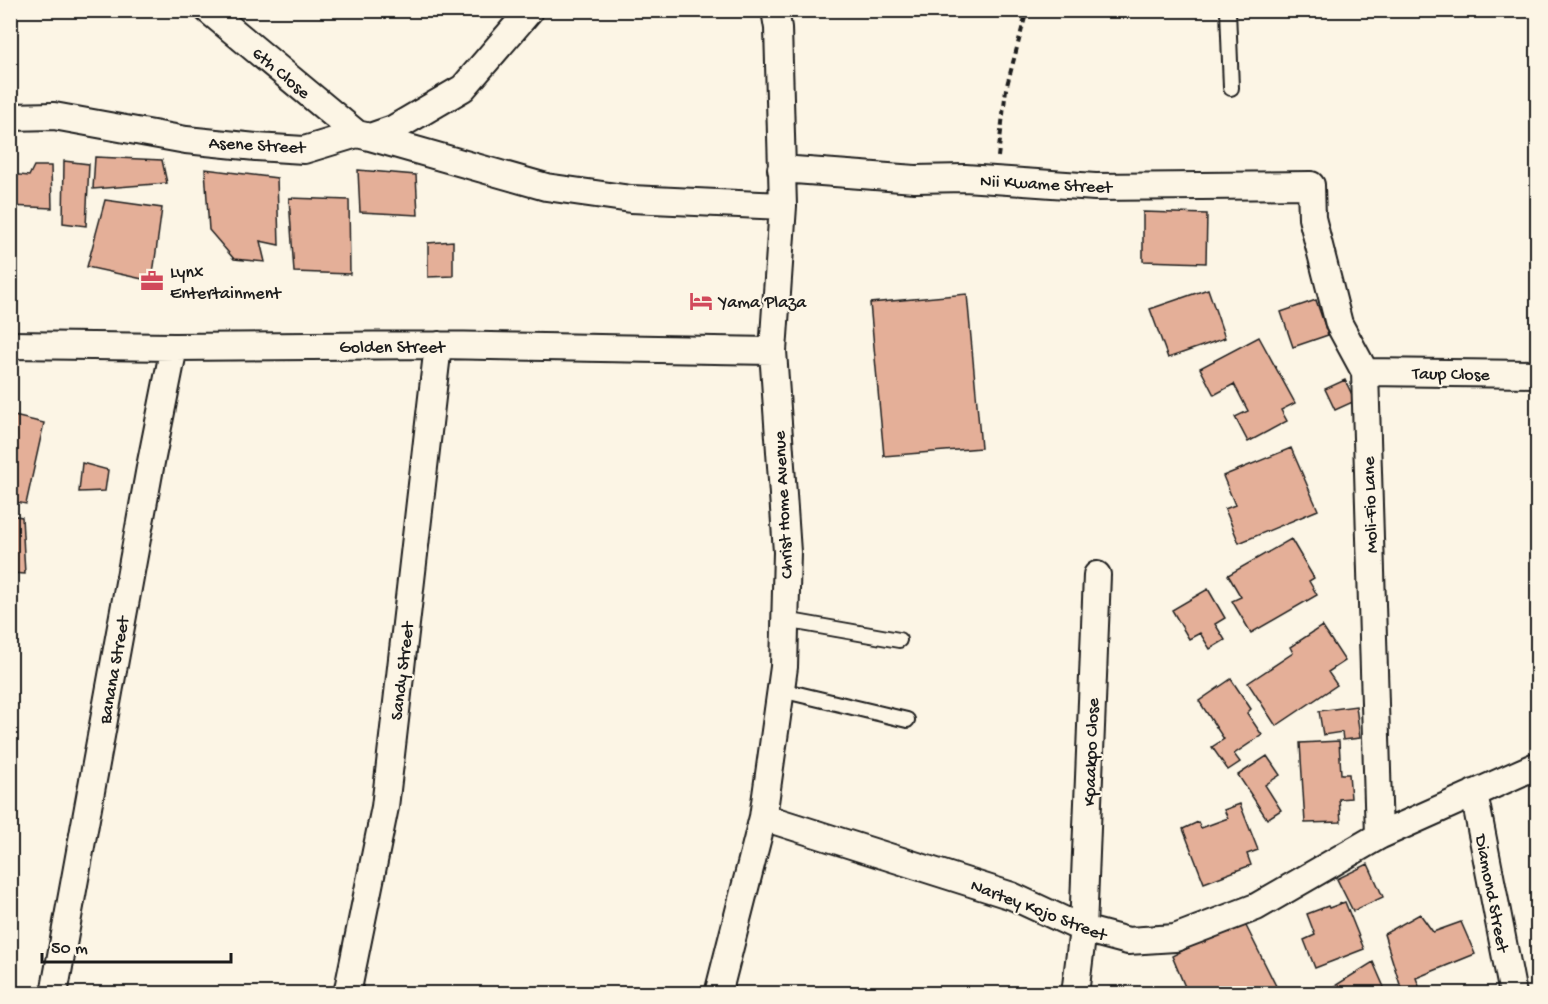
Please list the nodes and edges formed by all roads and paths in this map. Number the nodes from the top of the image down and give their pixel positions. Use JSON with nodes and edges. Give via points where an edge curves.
{"nodes":[{"id":1,"x":208,"y":10,"type":"edge"},
{"id":2,"x":530,"y":10,"type":"edge"},
{"id":3,"x":775,"y":10,"type":"edge"},
{"id":4,"x":1027,"y":10,"type":"edge"},
{"id":5,"x":1228,"y":10,"type":"edge"},
{"id":6,"x":1231,"y":88,"type":"dead end"},
{"id":7,"x":10,"y":117,"type":"edge"},
{"id":8,"x":363,"y":136,"type":"junction"},
{"id":9,"x":781,"y":169,"type":"junction"},
{"id":10,"x":995,"y":181,"type":"junction"},
{"id":11,"x":1311,"y":185,"type":"joint"},
{"id":12,"x":783,"y":206,"type":"junction"},
{"id":13,"x":10,"y":345,"type":"edge"},
{"id":14,"x":438,"y":345,"type":"junction"},
{"id":15,"x":174,"y":347,"type":"junction"},
{"id":16,"x":774,"y":351,"type":"junction"},
{"id":17,"x":1365,"y":372,"type":"junction"},
{"id":18,"x":1538,"y":374,"type":"edge"},
{"id":19,"x":1096,"y":575,"type":"dead end"},
{"id":20,"x":785,"y":620,"type":"junction"},
{"id":21,"x":899,"y":640,"type":"dead end"},
{"id":22,"x":781,"y":690,"type":"junction"},
{"id":23,"x":907,"y":720,"type":"dead end"},
{"id":24,"x":1538,"y":765,"type":"edge"},
{"id":25,"x":1473,"y":793,"type":"junction"},
{"id":26,"x":763,"y":817,"type":"junction"},
{"id":27,"x":1379,"y":836,"type":"junction"},
{"id":28,"x":1083,"y":929,"type":"junction"},
{"id":29,"x":54,"y":993,"type":"edge"},
{"id":30,"x":347,"y":993,"type":"edge"},
{"id":31,"x":718,"y":993,"type":"edge"},
{"id":32,"x":1075,"y":993,"type":"edge"},
{"id":33,"x":1513,"y":993,"type":"edge"}],
"edges":[{"from":1,"to":8,"type":"street","name":"6th Close"},
{"from":2,"to":8,"type":"street","name":"Asene Street","via":[[463,88],[393,129]]},
{"from":3,"to":9,"type":"street","name":"Christ Home Avenue"},
{"from":4,"to":10,"type":"path","via":[[1006,89]]},
{"from":5,"to":6,"type":"lane"},
{"from":7,"to":8,"type":"street","name":"Asene Street","via":[[54,116],[186,140],[304,150]]},
{"from":8,"to":12,"type":"street","via":[[546,187],[631,199]]},
{"from":9,"to":10,"type":"street","name":"Nii Kwame Street"},
{"from":9,"to":12,"type":"street","name":"Christ Home Avenue"},
{"from":10,"to":11,"type":"street","name":"Nii Kwame Street","via":[[1095,187]]},
{"from":11,"to":17,"type":"street","name":"Moli-Fio Lane","via":[[1312,218],[1339,324]]},
{"from":12,"to":16,"type":"street","name":"Christ Home Avenue"},
{"from":13,"to":15,"type":"street","name":"Golden Street"},
{"from":14,"to":15,"type":"street","name":"Golden Street"},
{"from":14,"to":16,"type":"street","name":"Golden Street"},
{"from":14,"to":30,"type":"street","name":"Sandy Street","via":[[385,807]]},
{"from":15,"to":29,"type":"street","name":"Banana Street"},
{"from":16,"to":20,"type":"street","name":"Christ Home Avenue","via":[[787,552]]},
{"from":17,"to":18,"type":"street","name":"Taup Close"},
{"from":17,"to":27,"type":"street","name":"Moli-Fio Lane"},
{"from":19,"to":28,"type":"street","name":"Kpaakpo Close"},
{"from":20,"to":21,"type":"lane"},
{"from":20,"to":22,"type":"street","name":"Christ Home Avenue"},
{"from":22,"to":23,"type":"lane"},
{"from":22,"to":26,"type":"street","name":"Christ Home Avenue"},
{"from":24,"to":25,"type":"street","name":"Nartey Kojo Street"},
{"from":25,"to":27,"type":"street","name":"Nartey Kojo Street"},
{"from":25,"to":33,"type":"street","name":"Diamond Street"},
{"from":26,"to":28,"type":"street","name":"Nartey Kojo Street","via":[[1012,896]]},
{"from":26,"to":31,"type":"street","name":"Christ Home Avenue"},
{"from":27,"to":28,"type":"street","name":"Nartey Kojo Street","via":[[1256,907],[1175,938],[1128,941]]},
{"from":28,"to":32,"type":"street","name":"Kpaakpo Close"}]}
